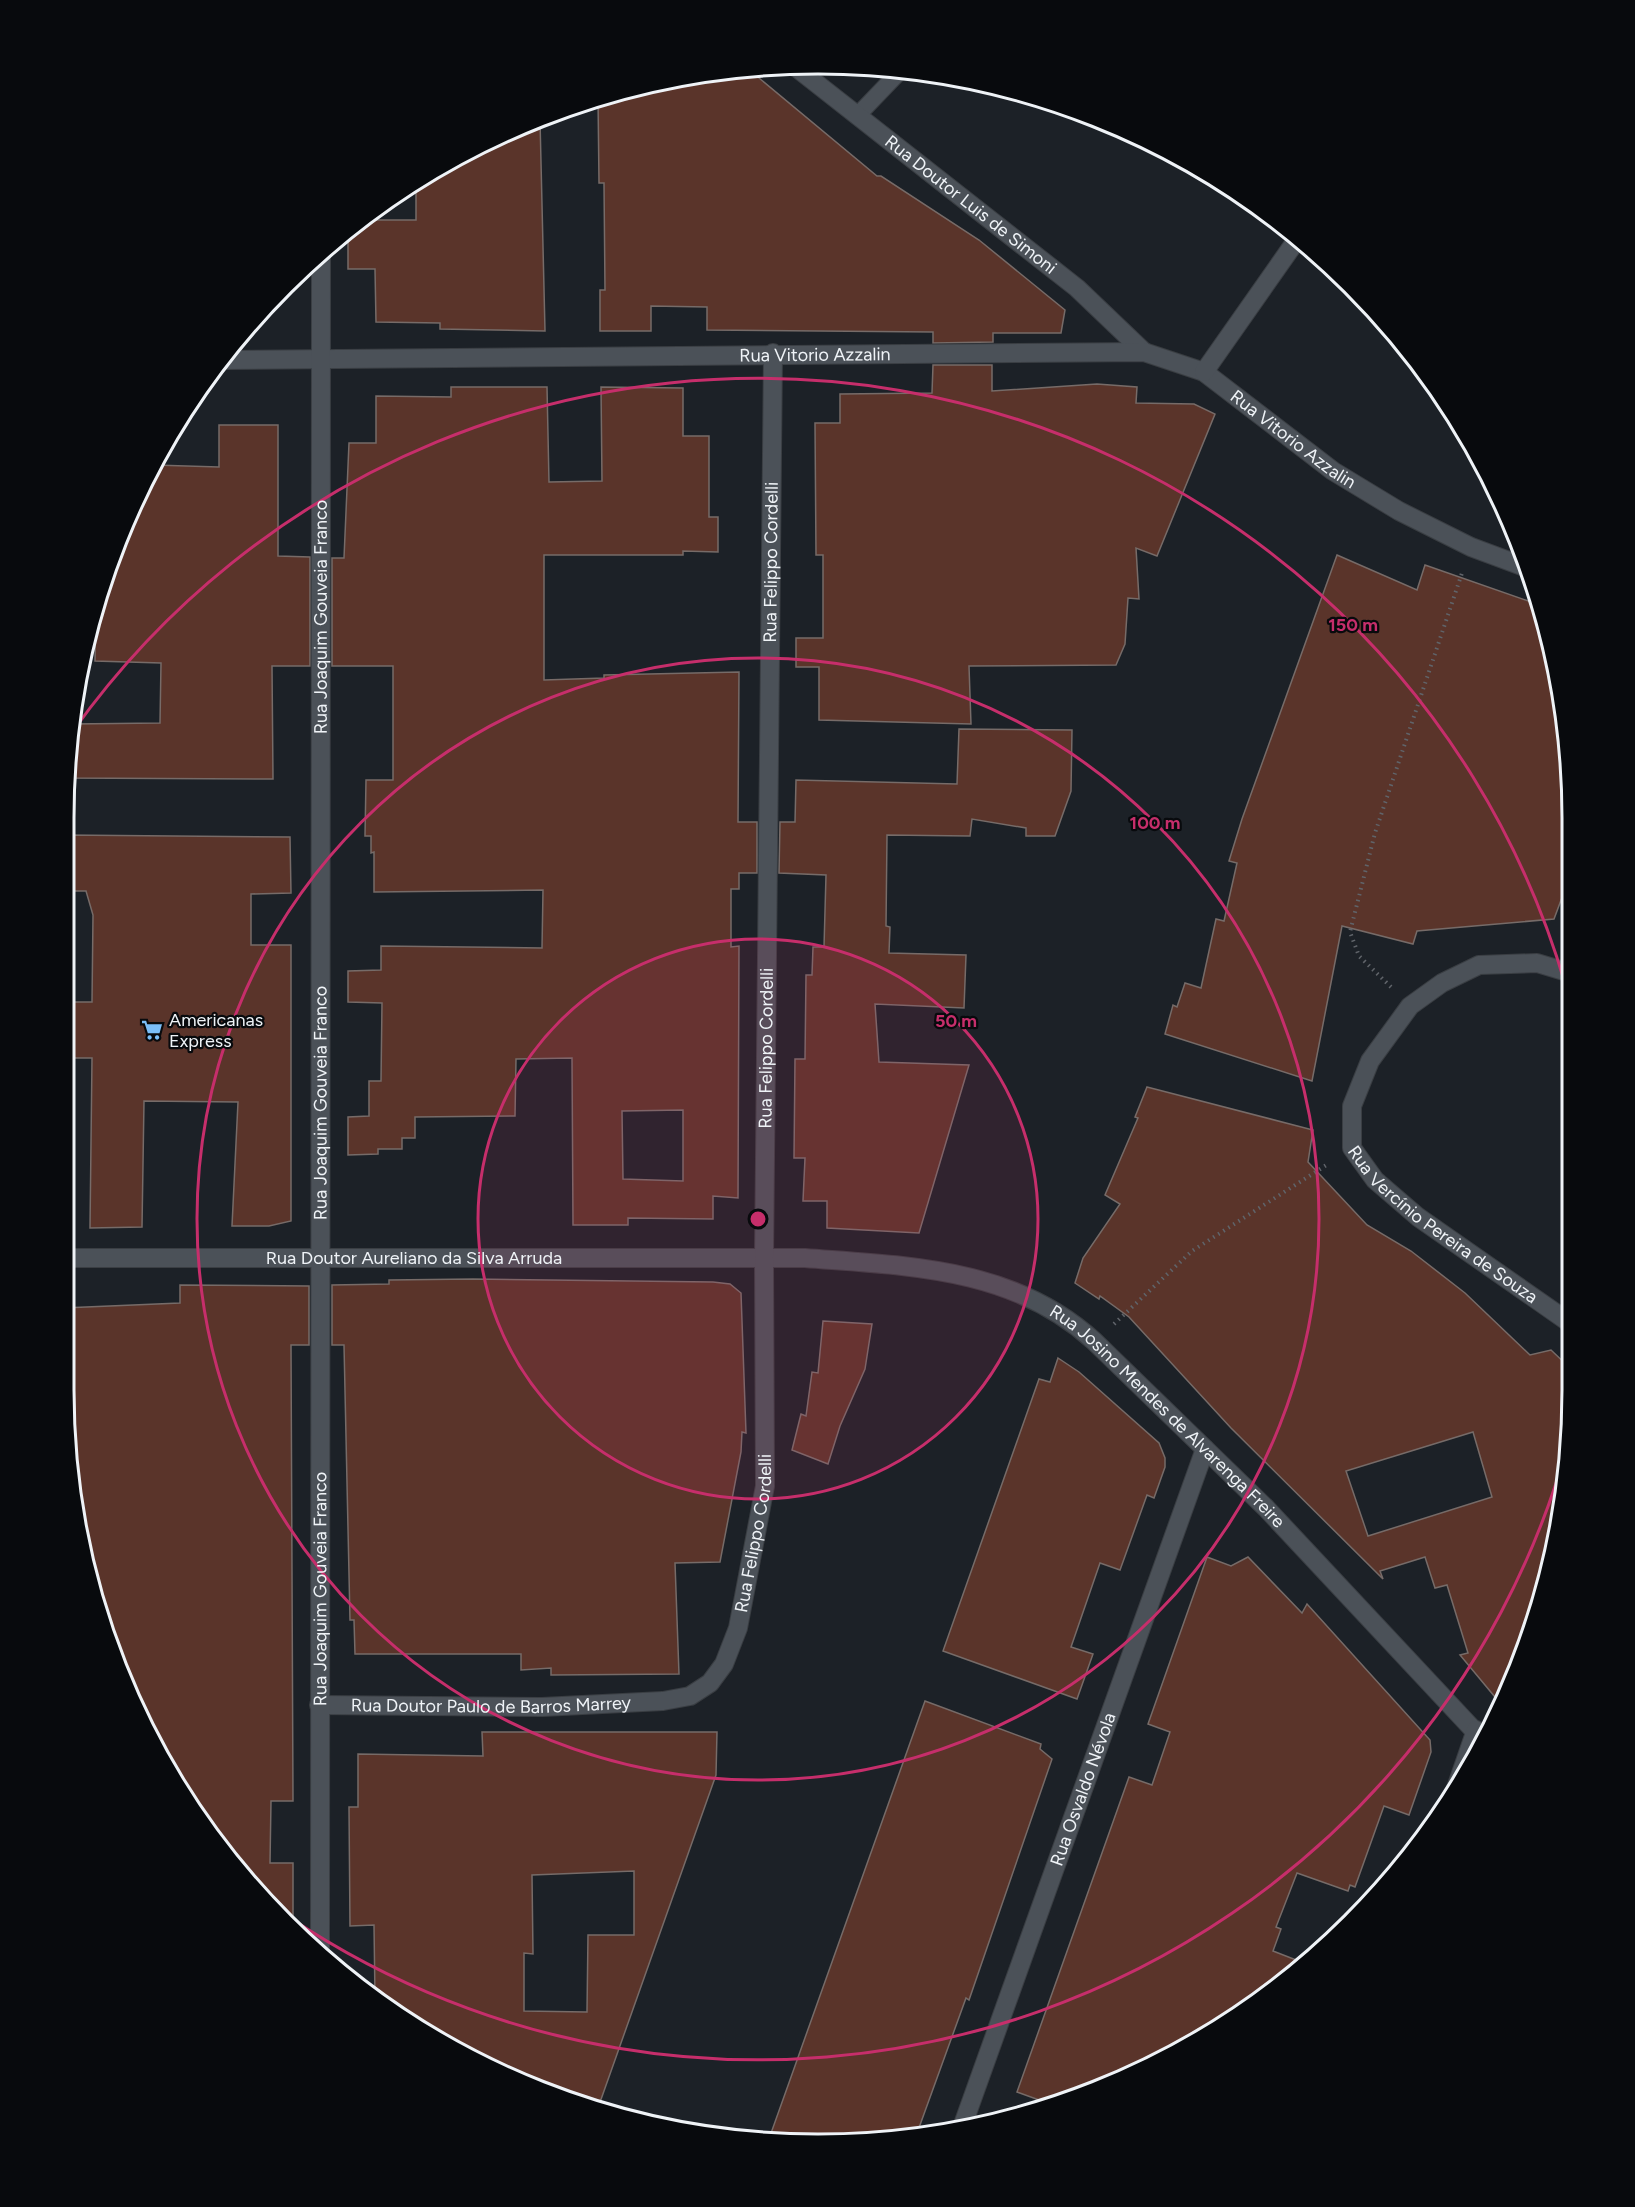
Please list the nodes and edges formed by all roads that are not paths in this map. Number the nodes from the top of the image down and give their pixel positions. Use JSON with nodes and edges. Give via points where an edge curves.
{"nodes":[{"id":1,"x":805,"y":74,"type":"edge"},
{"id":2,"x":894,"y":78,"type":"edge"},
{"id":3,"x":857,"y":116,"type":"junction"},
{"id":4,"x":1293,"y":246,"type":"edge"},
{"id":5,"x":321,"y":264,"type":"edge"},
{"id":6,"x":1144,"y":352,"type":"junction"},
{"id":7,"x":773,"y":353,"type":"junction"},
{"id":8,"x":231,"y":360,"type":"edge"},
{"id":9,"x":321,"y":360,"type":"junction"},
{"id":10,"x":1203,"y":372,"type":"junction"},
{"id":11,"x":1517,"y":564,"type":"edge"},
{"id":12,"x":1562,"y":970,"type":"edge"},
{"id":13,"x":319,"y":1256,"type":"junction"},
{"id":14,"x":74,"y":1258,"type":"edge"},
{"id":15,"x":764,"y":1258,"type":"junction"},
{"id":16,"x":1562,"y":1317,"type":"edge"},
{"id":17,"x":1205,"y":1449,"type":"junction"},
{"id":18,"x":663,"y":1701,"type":"joint"},
{"id":19,"x":320,"y":1705,"type":"junction"},
{"id":20,"x":1478,"y":1733,"type":"edge"},
{"id":21,"x":320,"y":1943,"type":"edge"},
{"id":22,"x":965,"y":2119,"type":"edge"}],
"edges":[{"from":1,"to":3,"type":"street","name":"Rua Doutor Luis de Simoni"},
{"from":2,"to":3,"type":"lane"},
{"from":3,"to":6,"type":"street","name":"Rua Doutor Luis de Simoni","via":[[1077,288]]},
{"from":4,"to":10,"type":"street"},
{"from":5,"to":9,"type":"street","name":"Rua Joaquim Gouveia Franco"},
{"from":6,"to":7,"type":"street","name":"Rua Vitorio Azzalin"},
{"from":6,"to":10,"type":"street","name":"Rua Vitorio Azzalin"},
{"from":7,"to":9,"type":"street","name":"Rua Vitorio Azzalin"},
{"from":7,"to":15,"type":"street","name":"Rua Felippo Cordelli"},
{"from":8,"to":9,"type":"street","name":"Rua Vitorio Azzalin"},
{"from":9,"to":13,"type":"street","name":"Rua Joaquim Gouveia Franco"},
{"from":10,"to":11,"type":"street","name":"Rua Vitorio Azzalin","via":[[1366,492],[1471,547]]},
{"from":12,"to":16,"type":"street","name":"Rua Vercínio Pereira de Souza","via":[[1537,963],[1479,965],[1442,983],[1410,1006],[1370,1061],[1352,1106],[1352,1149],[1375,1180],[1418,1217]]},
{"from":13,"to":14,"type":"street","name":"Rua Doutor Aureliano da Silva Arruda"},
{"from":13,"to":15,"type":"street","name":"Rua Doutor Aureliano da Silva Arruda"},
{"from":13,"to":19,"type":"street","name":"Rua Joaquim Gouveia Franco"},
{"from":15,"to":17,"type":"street","name":"Rua Josino Mendes de Alvarenga Freire","via":[[917,1266],[990,1283],[1039,1300],[1077,1325]]},
{"from":15,"to":18,"type":"street","name":"Rua Felippo Cordelli","via":[[765,1486],[738,1628],[724,1664],[710,1683],[690,1696]]},
{"from":17,"to":20,"type":"street","name":"Rua Josino Mendes de Alvarenga Freire","via":[[1266,1508]]},
{"from":17,"to":22,"type":"street","name":"Rua Osvaldo Névola"},
{"from":18,"to":19,"type":"street","name":"Rua Doutor Paulo de Barros Marrey","via":[[542,1707]]},
{"from":19,"to":21,"type":"street","name":"Rua Joaquim Gouveia Franco"}]}
